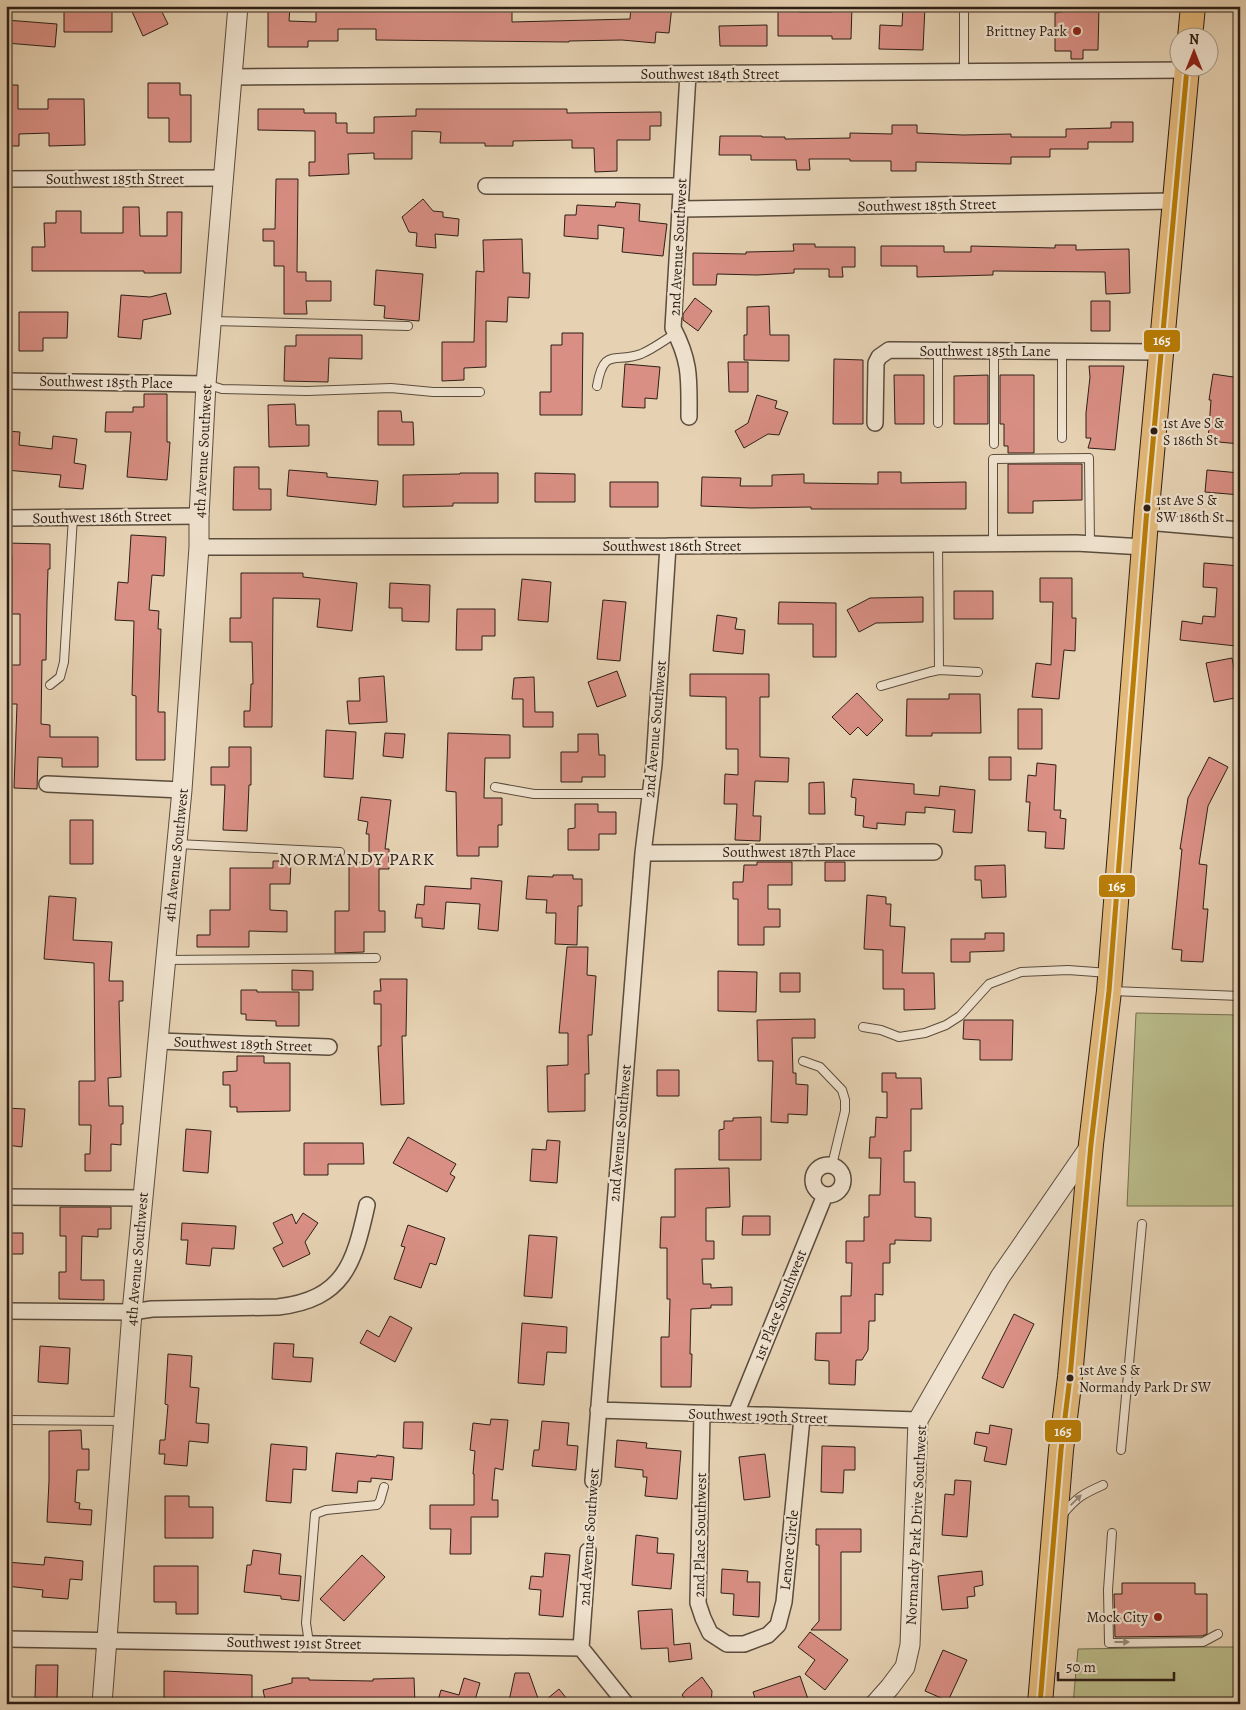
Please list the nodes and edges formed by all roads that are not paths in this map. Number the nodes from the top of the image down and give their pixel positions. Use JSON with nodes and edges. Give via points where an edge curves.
{"nodes":[{"id":1,"x":238,"y":6,"type":"edge"},
{"id":2,"x":964,"y":6,"type":"edge"},
{"id":3,"x":1193,"y":6,"type":"edge"},
{"id":4,"x":1191,"y":28,"type":"edge"},
{"id":5,"x":1168,"y":69,"type":"edge"},
{"id":6,"x":964,"y":72,"type":"junction"},
{"id":7,"x":688,"y":74,"type":"junction"},
{"id":8,"x":233,"y":78,"type":"junction"},
{"id":9,"x":1186,"y":78,"type":"edge"},
{"id":10,"x":224,"y":178,"type":"junction"},
{"id":11,"x":6,"y":179,"type":"edge"},
{"id":12,"x":486,"y":186,"type":"dead end"},
{"id":13,"x":681,"y":186,"type":"junction"},
{"id":14,"x":1174,"y":201,"type":"junction"},
{"id":15,"x":680,"y":209,"type":"junction"},
{"id":16,"x":212,"y":321,"type":"junction"},
{"id":17,"x":408,"y":326,"type":"dead end"},
{"id":18,"x":676,"y":333,"type":"junction"},
{"id":19,"x":938,"y":350,"type":"junction"},
{"id":20,"x":994,"y":351,"type":"junction"},
{"id":21,"x":1062,"y":351,"type":"junction"},
{"id":22,"x":1161,"y":352,"type":"junction"},
{"id":23,"x":6,"y":381,"type":"edge"},
{"id":24,"x":206,"y":384,"type":"junction"},
{"id":25,"x":597,"y":386,"type":"dead end"},
{"id":26,"x":480,"y":392,"type":"dead end"},
{"id":27,"x":689,"y":417,"type":"dead end"},
{"id":28,"x":875,"y":423,"type":"dead end"},
{"id":29,"x":938,"y":423,"type":"dead end"},
{"id":30,"x":1062,"y":438,"type":"dead end"},
{"id":31,"x":994,"y":444,"type":"dead end"},
{"id":32,"x":198,"y":516,"type":"junction"},
{"id":33,"x":72,"y":517,"type":"junction"},
{"id":34,"x":6,"y":518,"type":"edge"},
{"id":35,"x":1146,"y":522,"type":"junction"},
{"id":36,"x":1240,"y":530,"type":"edge"},
{"id":37,"x":993,"y":543,"type":"junction"},
{"id":38,"x":938,"y":544,"type":"junction"},
{"id":39,"x":1090,"y":544,"type":"junction"},
{"id":40,"x":668,"y":546,"type":"junction"},
{"id":41,"x":199,"y":547,"type":"junction"},
{"id":42,"x":1144,"y":547,"type":"junction"},
{"id":43,"x":939,"y":670,"type":"junction"},
{"id":44,"x":978,"y":672,"type":"dead end"},
{"id":45,"x":50,"y":685,"type":"dead end"},
{"id":46,"x":881,"y":686,"type":"dead end"},
{"id":47,"x":47,"y":784,"type":"dead end"},
{"id":48,"x":496,"y":787,"type":"dead end"},
{"id":49,"x":182,"y":790,"type":"junction"},
{"id":50,"x":650,"y":794,"type":"junction"},
{"id":51,"x":177,"y":844,"type":"junction"},
{"id":52,"x":340,"y":852,"type":"dead end"},
{"id":53,"x":934,"y":852,"type":"dead end"},
{"id":54,"x":643,"y":853,"type":"junction"},
{"id":55,"x":376,"y":958,"type":"dead end"},
{"id":56,"x":166,"y":960,"type":"junction"},
{"id":57,"x":1110,"y":982,"type":"junction"},
{"id":58,"x":1240,"y":996,"type":"edge"},
{"id":59,"x":863,"y":1027,"type":"dead end"},
{"id":60,"x":158,"y":1041,"type":"junction"},
{"id":61,"x":329,"y":1047,"type":"dead end"},
{"id":62,"x":803,"y":1061,"type":"dead end"},
{"id":63,"x":1092,"y":1144,"type":"junction"},
{"id":64,"x":832,"y":1165,"type":"junction"},
{"id":65,"x":825,"y":1195,"type":"junction"},
{"id":66,"x":6,"y":1197,"type":"edge"},
{"id":67,"x":143,"y":1198,"type":"junction"},
{"id":68,"x":367,"y":1205,"type":"dead end"},
{"id":69,"x":1142,"y":1224,"type":"dead end"},
{"id":70,"x":6,"y":1311,"type":"edge"},
{"id":71,"x":132,"y":1312,"type":"junction"},
{"id":72,"x":598,"y":1410,"type":"junction"},
{"id":73,"x":702,"y":1414,"type":"junction"},
{"id":74,"x":736,"y":1414,"type":"junction"},
{"id":75,"x":802,"y":1418,"type":"junction"},
{"id":76,"x":6,"y":1420,"type":"edge"},
{"id":77,"x":918,"y":1420,"type":"junction"},
{"id":78,"x":124,"y":1421,"type":"junction"},
{"id":79,"x":1121,"y":1450,"type":"dead end"},
{"id":80,"x":593,"y":1481,"type":"road end"},
{"id":81,"x":1103,"y":1485,"type":"dead end"},
{"id":82,"x":384,"y":1487,"type":"dead end"},
{"id":83,"x":1055,"y":1524,"type":"junction"},
{"id":84,"x":1112,"y":1532,"type":"dead end"},
{"id":85,"x":588,"y":1552,"type":"road end"},
{"id":86,"x":1218,"y":1634,"type":"dead end"},
{"id":87,"x":6,"y":1640,"type":"edge"},
{"id":88,"x":108,"y":1640,"type":"junction"},
{"id":89,"x":309,"y":1643,"type":"junction"},
{"id":90,"x":727,"y":1644,"type":"joint"},
{"id":91,"x":581,"y":1648,"type":"junction"},
{"id":92,"x":102,"y":1704,"type":"edge"},
{"id":93,"x":626,"y":1704,"type":"edge"},
{"id":94,"x":875,"y":1704,"type":"edge"},
{"id":95,"x":1040,"y":1704,"type":"edge"}],
"edges":[{"from":1,"to":8,"type":"street","name":"4th Avenue Southwest"},
{"from":2,"to":6,"type":"lane"},
{"from":3,"to":4,"type":"main road"},
{"from":5,"to":6,"type":"street","name":"Southwest 184th Street"},
{"from":6,"to":7,"type":"street","name":"Southwest 184th Street"},
{"from":7,"to":8,"type":"street","name":"Southwest 184th Street"},
{"from":7,"to":13,"type":"street","name":"2nd Avenue Southwest"},
{"from":8,"to":10,"type":"street","name":"4th Avenue Southwest"},
{"from":9,"to":14,"type":"main road"},
{"from":10,"to":11,"type":"street","name":"Southwest 185th Street"},
{"from":10,"to":16,"type":"street","name":"4th Avenue Southwest"},
{"from":12,"to":13,"type":"street"},
{"from":13,"to":15,"type":"street","name":"2nd Avenue Southwest"},
{"from":14,"to":15,"type":"street","name":"Southwest 185th Street"},
{"from":14,"to":22,"type":"main road"},
{"from":15,"to":18,"type":"street","name":"2nd Avenue Southwest","via":[[673,328]]},
{"from":16,"to":17,"type":"lane"},
{"from":16,"to":24,"type":"street","name":"4th Avenue Southwest"},
{"from":18,"to":25,"type":"lane","via":[[641,354],[611,358],[600,368]]},
{"from":18,"to":27,"type":"street","name":"2nd Avenue Southwest","via":[[687,360]]},
{"from":19,"to":20,"type":"street","name":"Southwest 185th Lane"},
{"from":19,"to":28,"type":"street","name":"Southwest 185th Lane","via":[[889,350],[878,357]]},
{"from":19,"to":29,"type":"lane"},
{"from":20,"to":21,"type":"street","name":"Southwest 185th Lane"},
{"from":20,"to":31,"type":"lane"},
{"from":21,"to":22,"type":"street","name":"Southwest 185th Lane"},
{"from":21,"to":30,"type":"lane"},
{"from":22,"to":35,"type":"main road"},
{"from":23,"to":24,"type":"street","name":"Southwest 185th Place"},
{"from":24,"to":26,"type":"lane","via":[[222,389],[308,391],[391,388]]},
{"from":24,"to":32,"type":"street","name":"4th Avenue Southwest"},
{"from":32,"to":33,"type":"street","name":"Southwest 186th Street"},
{"from":32,"to":41,"type":"street","name":"4th Avenue Southwest"},
{"from":33,"to":34,"type":"street","name":"Southwest 186th Street"},
{"from":33,"to":45,"type":"lane","via":[[64,662],[60,677]]},
{"from":35,"to":36,"type":"street"},
{"from":35,"to":42,"type":"main road"},
{"from":37,"to":38,"type":"street","name":"Southwest 186th Street"},
{"from":37,"to":39,"type":"street","name":"Southwest 186th Street"},
{"from":37,"to":39,"type":"lane","via":[[994,458],[1089,458]]},
{"from":38,"to":40,"type":"street","name":"Southwest 186th Street"},
{"from":38,"to":43,"type":"lane"},
{"from":39,"to":42,"type":"street","name":"Southwest 186th Street"},
{"from":40,"to":41,"type":"street","name":"Southwest 186th Street"},
{"from":40,"to":50,"type":"street","name":"2nd Avenue Southwest"},
{"from":41,"to":49,"type":"street","name":"4th Avenue Southwest"},
{"from":42,"to":57,"type":"main road"},
{"from":43,"to":44,"type":"lane"},
{"from":43,"to":46,"type":"lane"},
{"from":47,"to":49,"type":"street"},
{"from":48,"to":50,"type":"lane","via":[[534,794]]},
{"from":49,"to":51,"type":"street","name":"4th Avenue Southwest"},
{"from":50,"to":54,"type":"street","name":"2nd Avenue Southwest"},
{"from":51,"to":52,"type":"lane"},
{"from":51,"to":56,"type":"street","name":"4th Avenue Southwest"},
{"from":53,"to":54,"type":"street","name":"Southwest 187th Place"},
{"from":54,"to":72,"type":"street","name":"2nd Avenue Southwest"},
{"from":55,"to":56,"type":"lane"},
{"from":56,"to":60,"type":"street","name":"4th Avenue Southwest"},
{"from":57,"to":58,"type":"lane"},
{"from":57,"to":59,"type":"lane","via":[[1068,970],[1021,972],[988,984],[960,1016],[925,1033],[899,1036]]},
{"from":57,"to":63,"type":"main road"},
{"from":60,"to":61,"type":"street","name":"Southwest 189th Street"},
{"from":60,"to":67,"type":"street","name":"4th Avenue Southwest"},
{"from":62,"to":64,"type":"lane","via":[[820,1067],[842,1090],[845,1100]]},
{"from":63,"to":77,"type":"street","name":"Normandy Park Drive Southwest","via":[[1000,1277]]},
{"from":63,"to":83,"type":"main road"},
{"from":64,"to":65,"type":"street","via":[[841,1171],[843,1186],[835,1194]]},
{"from":64,"to":65,"type":"street","via":[[818,1168],[813,1177],[814,1186]]},
{"from":65,"to":74,"type":"street","name":"1st Place Southwest"},
{"from":66,"to":67,"type":"street"},
{"from":67,"to":71,"type":"street","name":"4th Avenue Southwest"},
{"from":68,"to":71,"type":"street","via":[[352,1262],[326,1292],[310,1300],[278,1307]]},
{"from":69,"to":79,"type":"lane"},
{"from":70,"to":71,"type":"street"},
{"from":71,"to":78,"type":"street","name":"4th Avenue Southwest"},
{"from":72,"to":73,"type":"street","name":"Southwest 190th Street"},
{"from":72,"to":80,"type":"street","name":"2nd Avenue Southwest"},
{"from":73,"to":74,"type":"street","name":"Southwest 190th Street"},
{"from":73,"to":90,"type":"street","name":"2nd Place Southwest","via":[[698,1603],[710,1633]]},
{"from":74,"to":75,"type":"street","name":"Southwest 190th Street"},
{"from":75,"to":77,"type":"street","name":"Southwest 190th Street"},
{"from":75,"to":90,"type":"street","name":"Lenore Circle","via":[[784,1602],[778,1625],[768,1635],[744,1644]]},
{"from":76,"to":78,"type":"lane"},
{"from":77,"to":94,"type":"street","name":"Normandy Park Drive Southwest","via":[[910,1645],[904,1667]]},
{"from":78,"to":88,"type":"street","name":"4th Avenue Southwest"},
{"from":83,"to":81,"type":"lane","one_way":true,"via":[[1083,1493]]},
{"from":82,"to":89,"type":"lane","via":[[377,1505],[315,1514],[306,1623]]},
{"from":83,"to":95,"type":"main road"},
{"from":84,"to":86,"type":"lane","one_way":true,"via":[[1109,1642],[1204,1642]]},
{"from":85,"to":91,"type":"street","name":"2nd Avenue Southwest"},
{"from":87,"to":88,"type":"street","name":"Southwest 191st Street"},
{"from":88,"to":89,"type":"street","name":"Southwest 191st Street"},
{"from":88,"to":92,"type":"street","name":"4th Avenue Southwest"},
{"from":89,"to":91,"type":"street","name":"Southwest 191st Street"},
{"from":91,"to":93,"type":"street"}]}
